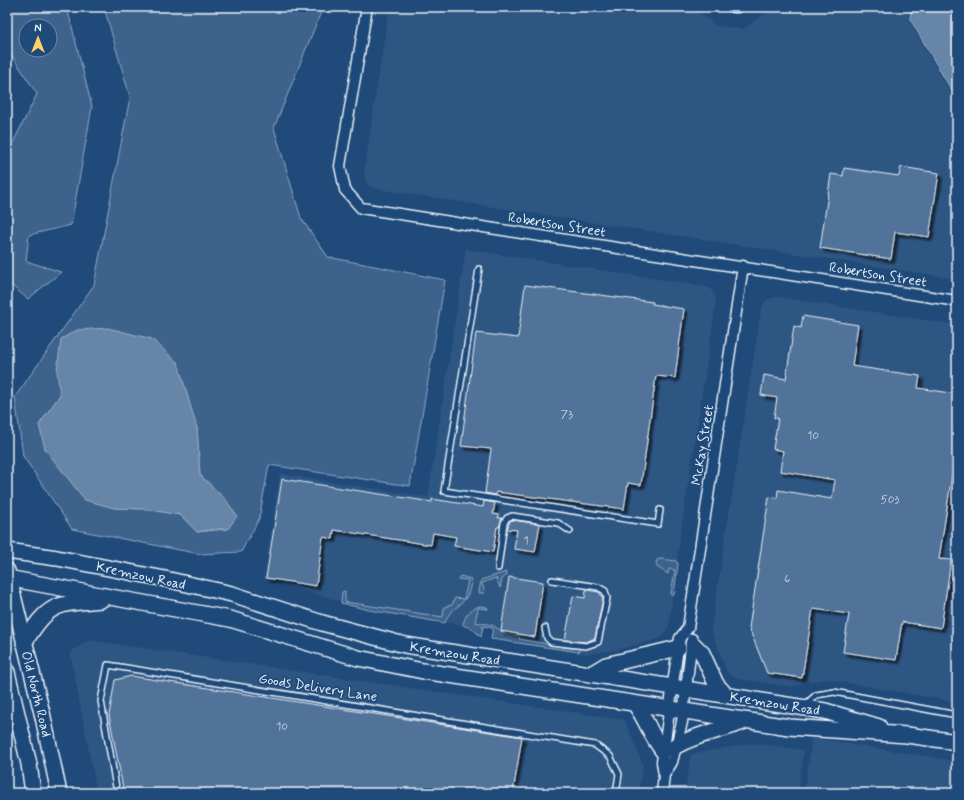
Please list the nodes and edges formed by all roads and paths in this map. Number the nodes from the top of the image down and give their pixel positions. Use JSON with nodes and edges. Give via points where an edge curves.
{"nodes":[{"id":1,"x":367,"y":7,"type":"edge"},
{"id":2,"x":733,"y":7,"type":"edge"},
{"id":3,"x":737,"y":7,"type":"edge"},
{"id":4,"x":743,"y":266,"type":"junction"},
{"id":5,"x":479,"y":269,"type":"dead end"},
{"id":6,"x":957,"y":301,"type":"edge"},
{"id":7,"x":660,"y":510,"type":"dead end"},
{"id":8,"x":570,"y":531,"type":"dead end"},
{"id":9,"x":7,"y":551,"type":"edge"},
{"id":10,"x":498,"y":568,"type":"dead end"},
{"id":11,"x":7,"y":576,"type":"edge"},
{"id":12,"x":552,"y":580,"type":"dead end"},
{"id":13,"x":119,"y":598,"type":"junction"},
{"id":14,"x":545,"y":628,"type":"dead end"},
{"id":15,"x":688,"y":628,"type":"junction"},
{"id":16,"x":24,"y":643,"type":"junction"},
{"id":17,"x":693,"y":644,"type":"junction"},
{"id":18,"x":678,"y":648,"type":"junction"},
{"id":19,"x":7,"y":672,"type":"edge"},
{"id":20,"x":591,"y":674,"type":"junction"},
{"id":21,"x":679,"y":687,"type":"junction"},
{"id":22,"x":7,"y":693,"type":"edge"},
{"id":23,"x":726,"y":695,"type":"junction"},
{"id":24,"x":635,"y":704,"type":"junction"},
{"id":25,"x":802,"y":707,"type":"junction"},
{"id":26,"x":16,"y":709,"type":"junction"},
{"id":27,"x":676,"y":710,"type":"junction"},
{"id":28,"x":957,"y":715,"type":"edge"},
{"id":29,"x":746,"y":720,"type":"junction"},
{"id":30,"x":907,"y":735,"type":"junction"},
{"id":31,"x":957,"y":742,"type":"edge"},
{"id":32,"x":670,"y":748,"type":"junction"},
{"id":33,"x":33,"y":793,"type":"edge"},
{"id":34,"x":59,"y":793,"type":"edge"},
{"id":35,"x":117,"y":793,"type":"edge"},
{"id":36,"x":616,"y":793,"type":"edge"},
{"id":37,"x":662,"y":793,"type":"edge"}],
"edges":[{"from":1,"to":4,"type":"street","name":"Robertson Street","via":[[340,166],[345,190],[361,208]]},
{"from":2,"to":3,"type":"street"},
{"from":4,"to":6,"type":"street","name":"Robertson Street"},
{"from":4,"to":15,"type":"street","name":"McKay Street"},
{"from":5,"to":7,"type":"lane","via":[[444,491],[658,524]]},
{"from":8,"to":10,"type":"lane","via":[[558,523],[512,516],[507,518],[504,523]]},
{"from":9,"to":20,"type":"street","name":"Kremzow Road","via":[[57,558],[232,594],[322,623],[405,645]]},
{"from":11,"to":13,"type":"street","name":"Kremzow Road"},
{"from":11,"to":16,"type":"street","name":"Old North Road"},
{"from":12,"to":14,"type":"lane","via":[[598,587],[605,590],[607,598],[600,639],[595,644],[586,646],[551,642],[547,638]]},
{"from":13,"to":16,"type":"street","via":[[67,603],[47,611],[38,620]]},
{"from":13,"to":24,"type":"street","name":"Kremzow Road","via":[[230,619],[365,659],[423,671]]},
{"from":15,"to":17,"type":"street","name":"McKay Street"},
{"from":15,"to":18,"type":"street","name":"McKay Street","via":[[680,638]]},
{"from":16,"to":34,"type":"street","name":"Old North Road","via":[[45,724]]},
{"from":17,"to":21,"type":"street","name":"McKay Street"},
{"from":17,"to":23,"type":"street","via":[[702,653],[716,684]]},
{"from":18,"to":20,"type":"street","via":[[606,665]]},
{"from":18,"to":21,"type":"street","name":"McKay Street"},
{"from":19,"to":26,"type":"street","name":"Old North Road"},
{"from":20,"to":21,"type":"street","name":"Kremzow Road"},
{"from":21,"to":23,"type":"street","name":"Kremzow Road"},
{"from":21,"to":27,"type":"street","name":"McKay Street"},
{"from":21,"to":27,"type":"street"},
{"from":22,"to":26,"type":"street"},
{"from":23,"to":25,"type":"street","name":"Kremzow Road"},
{"from":24,"to":27,"type":"street","name":"Kremzow Road"},
{"from":24,"to":32,"type":"street","via":[[653,739]]},
{"from":25,"to":28,"type":"lane","via":[[816,695],[834,692]]},
{"from":25,"to":30,"type":"street","name":"Kremzow Road","via":[[825,711]]},
{"from":26,"to":33,"type":"street","name":"Old North Road"},
{"from":27,"to":29,"type":"street","name":"Kremzow Road"},
{"from":27,"to":32,"type":"street"},
{"from":27,"to":32,"type":"street"},
{"from":29,"to":30,"type":"street","name":"Kremzow Road","via":[[789,727]]},
{"from":29,"to":32,"type":"street","via":[[730,727],[696,735]]},
{"from":30,"to":31,"type":"street","name":"Kremzow Road"},
{"from":32,"to":37,"type":"street","via":[[672,762],[664,775]]},
{"from":35,"to":36,"type":"lane","name":"Goods Delivery Lane","via":[[101,701],[108,665],[595,745],[610,756],[619,774]]}]}
